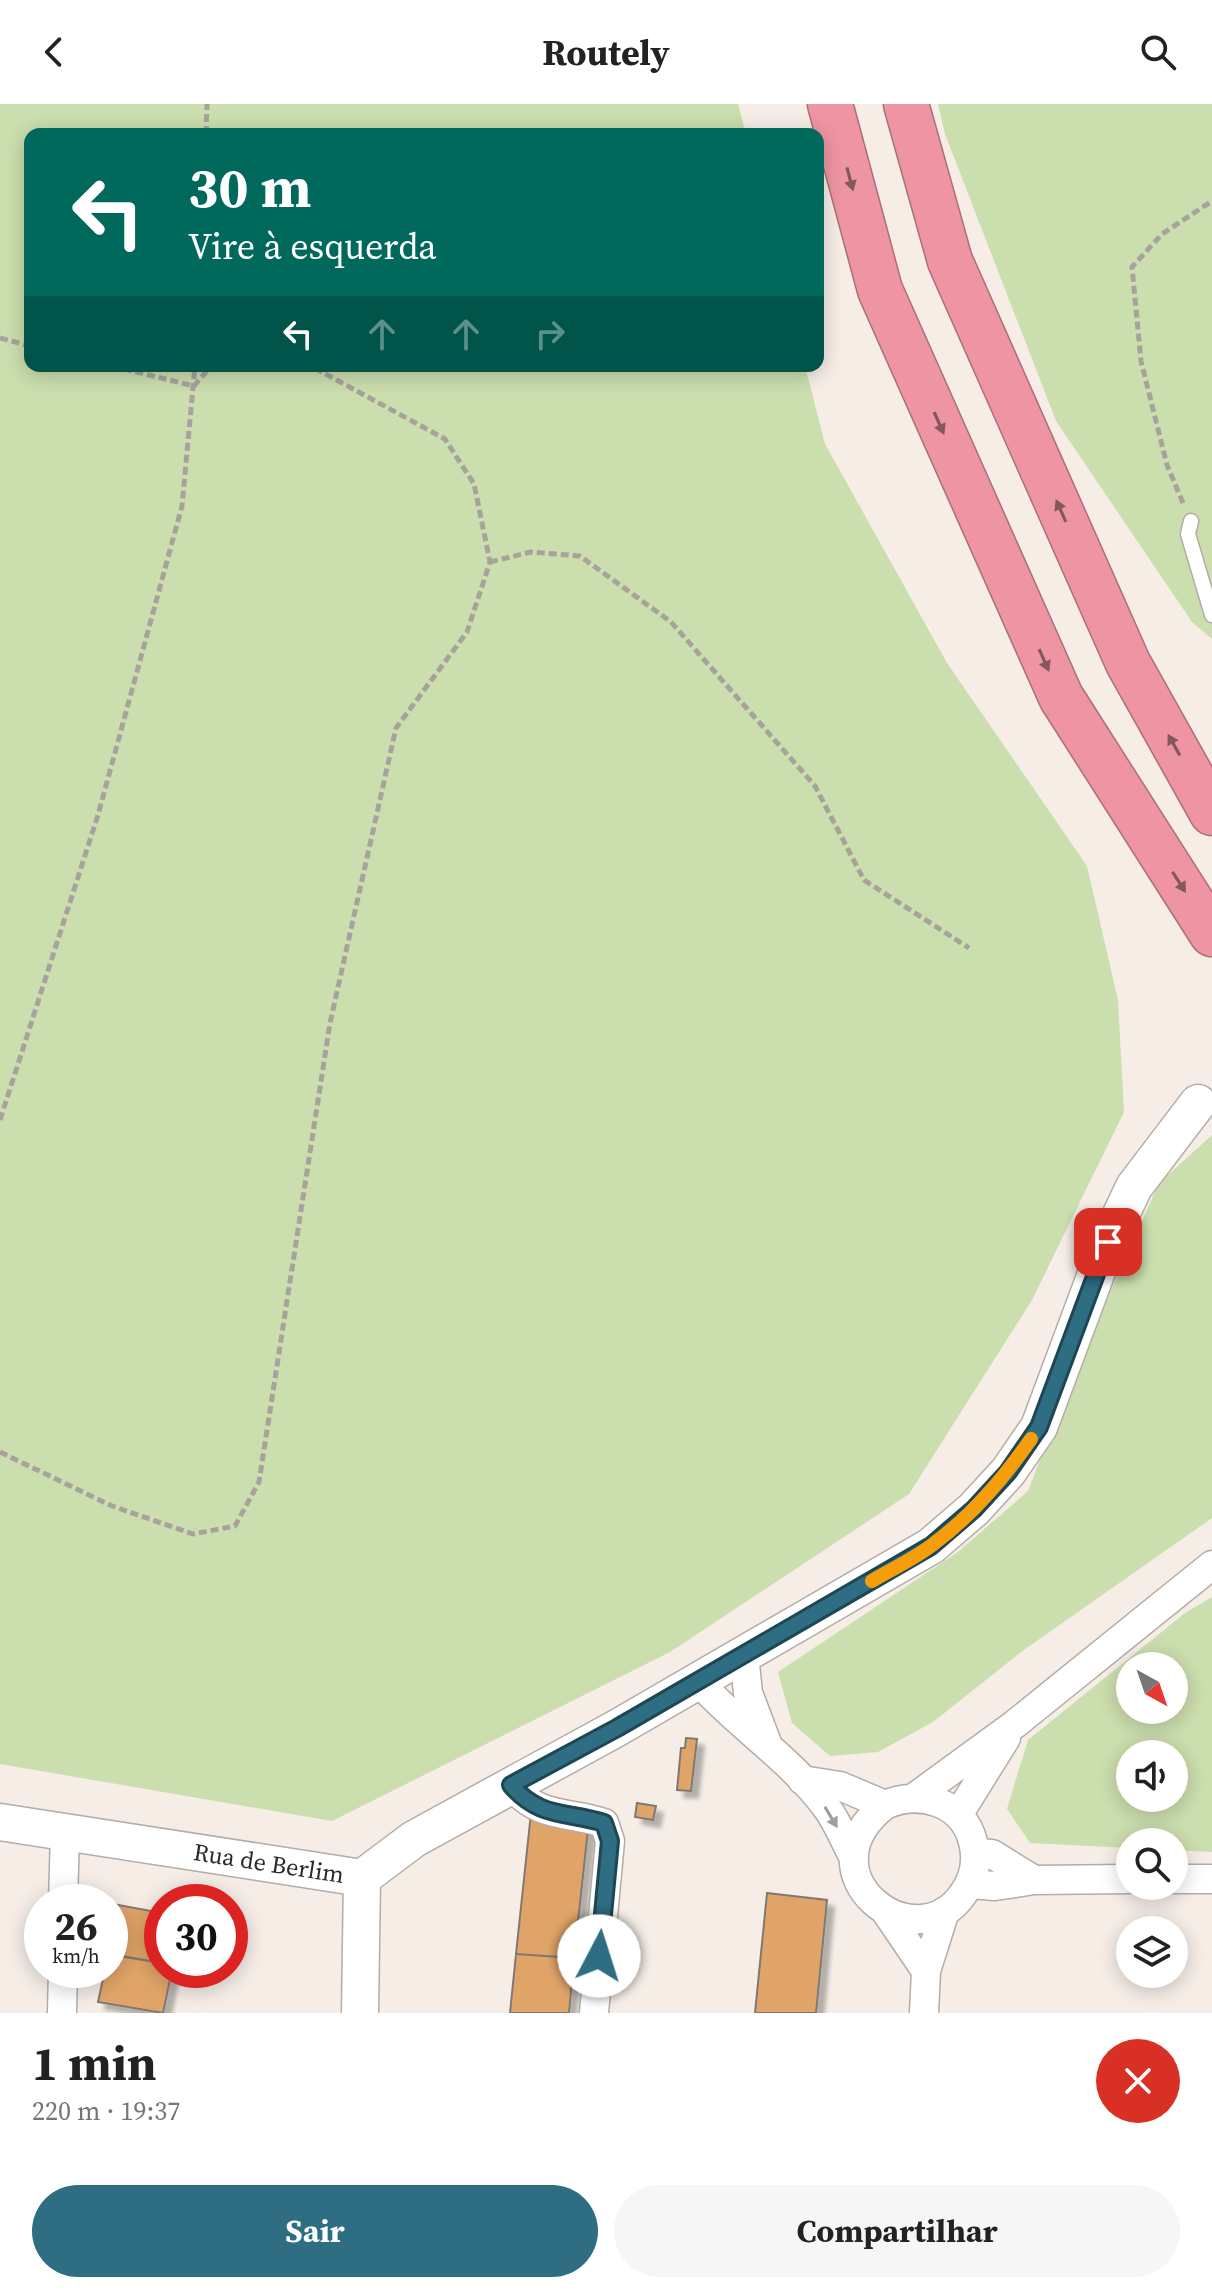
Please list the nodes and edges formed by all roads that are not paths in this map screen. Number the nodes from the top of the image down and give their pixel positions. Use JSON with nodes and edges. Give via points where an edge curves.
{"nodes":[{"id":1,"x":830,"y":104,"type":"edge"},
{"id":2,"x":906,"y":104,"type":"edge"},
{"id":3,"x":1191,"y":521,"type":"road end"},
{"id":4,"x":1212,"y":615,"type":"edge"},
{"id":5,"x":1212,"y":813,"type":"edge"},
{"id":6,"x":1212,"y":934,"type":"edge"},
{"id":7,"x":1198,"y":1103,"type":"dead end"},
{"id":8,"x":1212,"y":1565,"type":"edge"},
{"id":9,"x":744,"y":1655,"type":"junction"},
{"id":10,"x":698,"y":1681,"type":"junction"},
{"id":11,"x":1015,"y":1724,"type":"junction"},
{"id":12,"x":768,"y":1747,"type":"junction"},
{"id":13,"x":802,"y":1780,"type":"junction"},
{"id":14,"x":511,"y":1785,"type":"junction"},
{"id":15,"x":915,"y":1797,"type":"junction"},
{"id":16,"x":885,"y":1805,"type":"junction"},
{"id":17,"x":958,"y":1815,"type":"junction"},
{"id":18,"x":0,"y":1822,"type":"edge"},
{"id":19,"x":65,"y":1833,"type":"junction"},
{"id":20,"x":976,"y":1853,"type":"junction"},
{"id":21,"x":854,"y":1858,"type":"junction"},
{"id":22,"x":362,"y":1878,"type":"junction"},
{"id":23,"x":1116,"y":1879,"type":"edge"},
{"id":24,"x":1188,"y":1879,"type":"edge"},
{"id":25,"x":1212,"y":1879,"type":"edge"},
{"id":26,"x":1034,"y":1880,"type":"junction"},
{"id":27,"x":64,"y":1884,"type":"edge"},
{"id":28,"x":970,"y":1884,"type":"junction"},
{"id":29,"x":945,"y":1911,"type":"junction"},
{"id":30,"x":886,"y":1912,"type":"junction"},
{"id":31,"x":926,"y":1971,"type":"junction"},
{"id":32,"x":63,"y":1988,"type":"edge"},
{"id":33,"x":62,"y":2013,"type":"edge"},
{"id":34,"x":360,"y":2013,"type":"edge"},
{"id":35,"x":594,"y":2013,"type":"edge"},
{"id":36,"x":924,"y":2013,"type":"edge"}],
"edges":[{"from":1,"to":6,"type":"highway","one_way":true,"via":[[880,290],[1061,697]]},
{"from":5,"to":2,"type":"highway","one_way":true,"via":[[1128,663],[950,261]]},
{"from":3,"to":4,"type":"lane","via":[[1188,534]]},
{"from":7,"to":9,"type":"street","name":"Rua de Berlim","via":[[1134,1187],[1039,1427],[1008,1472],[931,1546]]},
{"from":8,"to":11,"type":"street"},
{"from":9,"to":10,"type":"street","name":"Rua de Berlim"},
{"from":9,"to":12,"type":"street","via":[[748,1693]]},
{"from":10,"to":12,"type":"street"},
{"from":10,"to":14,"type":"street","name":"Rua de Berlim"},
{"from":11,"to":15,"type":"street"},
{"from":11,"to":17,"type":"street"},
{"from":12,"to":13,"type":"street"},
{"from":13,"to":16,"type":"street","via":[[840,1786]]},
{"from":13,"to":21,"type":"street","one_way":true,"via":[[828,1809]]},
{"from":14,"to":22,"type":"street","name":"Rua de Berlim","via":[[414,1839]]},
{"from":14,"to":35,"type":"street","via":[[540,1809],[604,1823],[608,1832]]},
{"from":15,"to":16,"type":"street"},
{"from":15,"to":17,"type":"street","via":[[945,1805]]},
{"from":16,"to":21,"type":"street","via":[[862,1827]]},
{"from":17,"to":20,"type":"street"},
{"from":18,"to":19,"type":"street","name":"Rua de Berlim"},
{"from":19,"to":22,"type":"street","name":"Rua de Berlim"},
{"from":19,"to":27,"type":"street"},
{"from":20,"to":26,"type":"street","via":[[992,1854]]},
{"from":20,"to":28,"type":"street"},
{"from":21,"to":30,"type":"street","via":[[862,1889]]},
{"from":22,"to":34,"type":"street"},
{"from":23,"to":26,"type":"street"},
{"from":24,"to":25,"type":"street"},
{"from":26,"to":28,"type":"street"},
{"from":28,"to":29,"type":"street"},
{"from":29,"to":30,"type":"street","via":[[906,1919]]},
{"from":29,"to":31,"type":"street"},
{"from":30,"to":31,"type":"street"},
{"from":31,"to":36,"type":"street"},
{"from":32,"to":33,"type":"street"}]}
